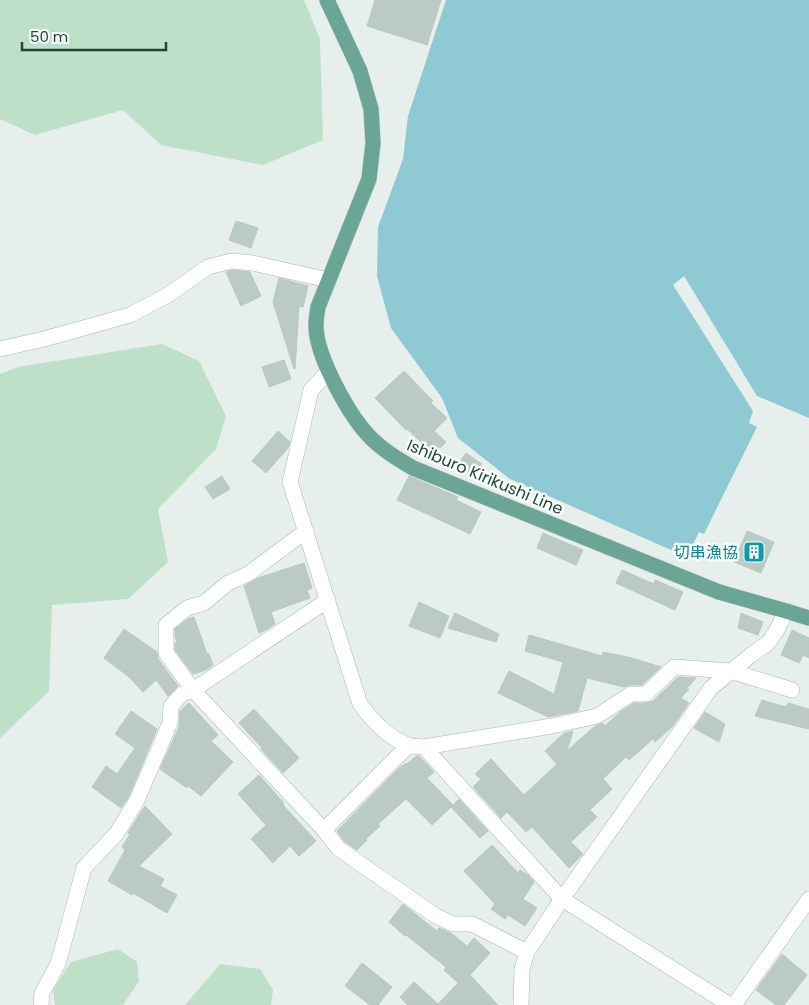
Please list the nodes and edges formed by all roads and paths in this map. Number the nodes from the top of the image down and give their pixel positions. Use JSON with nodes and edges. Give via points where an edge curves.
{"nodes":[{"id":1,"x":327,"y":0,"type":"edge"},
{"id":2,"x":328,"y":280,"type":"junction"},
{"id":3,"x":0,"y":349,"type":"edge"},
{"id":4,"x":328,"y":372,"type":"junction"},
{"id":5,"x":306,"y":531,"type":"junction"},
{"id":6,"x":328,"y":600,"type":"junction"},
{"id":7,"x":786,"y":611,"type":"junction"},
{"id":8,"x":809,"y":618,"type":"edge"},
{"id":9,"x":731,"y":671,"type":"junction"},
{"id":10,"x":193,"y":690,"type":"junction"},
{"id":11,"x":792,"y":690,"type":"dead end"},
{"id":12,"x":416,"y":746,"type":"junction"},
{"id":13,"x":324,"y":830,"type":"junction"},
{"id":14,"x":562,"y":899,"type":"junction"},
{"id":15,"x":809,"y":899,"type":"edge"},
{"id":16,"x":527,"y":952,"type":"junction"},
{"id":17,"x":41,"y":1005,"type":"edge"},
{"id":18,"x":521,"y":1005,"type":"edge"},
{"id":19,"x":730,"y":1005,"type":"edge"},
{"id":20,"x":734,"y":1005,"type":"edge"}],
"edges":[{"from":1,"to":2,"type":"main road","name":"Ishiburo Kirikushi Line","via":[[360,71],[371,109],[373,143],[368,179]]},
{"from":2,"to":3,"type":"street","via":[[231,261],[208,267],[168,295],[130,314]]},
{"from":2,"to":4,"type":"main road","name":"Ishiburo Kirikushi Line","via":[[318,306],[316,327]]},
{"from":4,"to":5,"type":"street","via":[[311,390],[290,482]]},
{"from":4,"to":7,"type":"main road","name":"Ishiburo Kirikushi Line","via":[[354,417],[371,438],[413,468],[718,592]]},
{"from":5,"to":6,"type":"street"},
{"from":5,"to":10,"type":"street","via":[[248,574],[228,583],[204,603],[187,608],[166,625],[166,653]]},
{"from":6,"to":10,"type":"street"},
{"from":6,"to":12,"type":"street","via":[[360,704],[391,736]]},
{"from":7,"to":8,"type":"main road","name":"Ishiburo Kirikushi Line"},
{"from":7,"to":9,"type":"street","via":[[768,643]]},
{"from":9,"to":11,"type":"street"},
{"from":9,"to":12,"type":"street","via":[[674,667],[646,694],[631,694],[597,716],[552,726]]},
{"from":9,"to":14,"type":"street","via":[[711,688]]},
{"from":10,"to":13,"type":"street"},
{"from":10,"to":17,"type":"street","via":[[182,694],[171,706],[170,723],[137,800],[117,833],[84,868],[58,964],[42,993]]},
{"from":12,"to":13,"type":"street"},
{"from":12,"to":14,"type":"street"},
{"from":13,"to":16,"type":"street","via":[[339,849],[436,916],[453,924],[472,924]]},
{"from":14,"to":16,"type":"street"},
{"from":14,"to":19,"type":"street"},
{"from":15,"to":20,"type":"street"},
{"from":16,"to":18,"type":"street","via":[[522,969]]}]}
